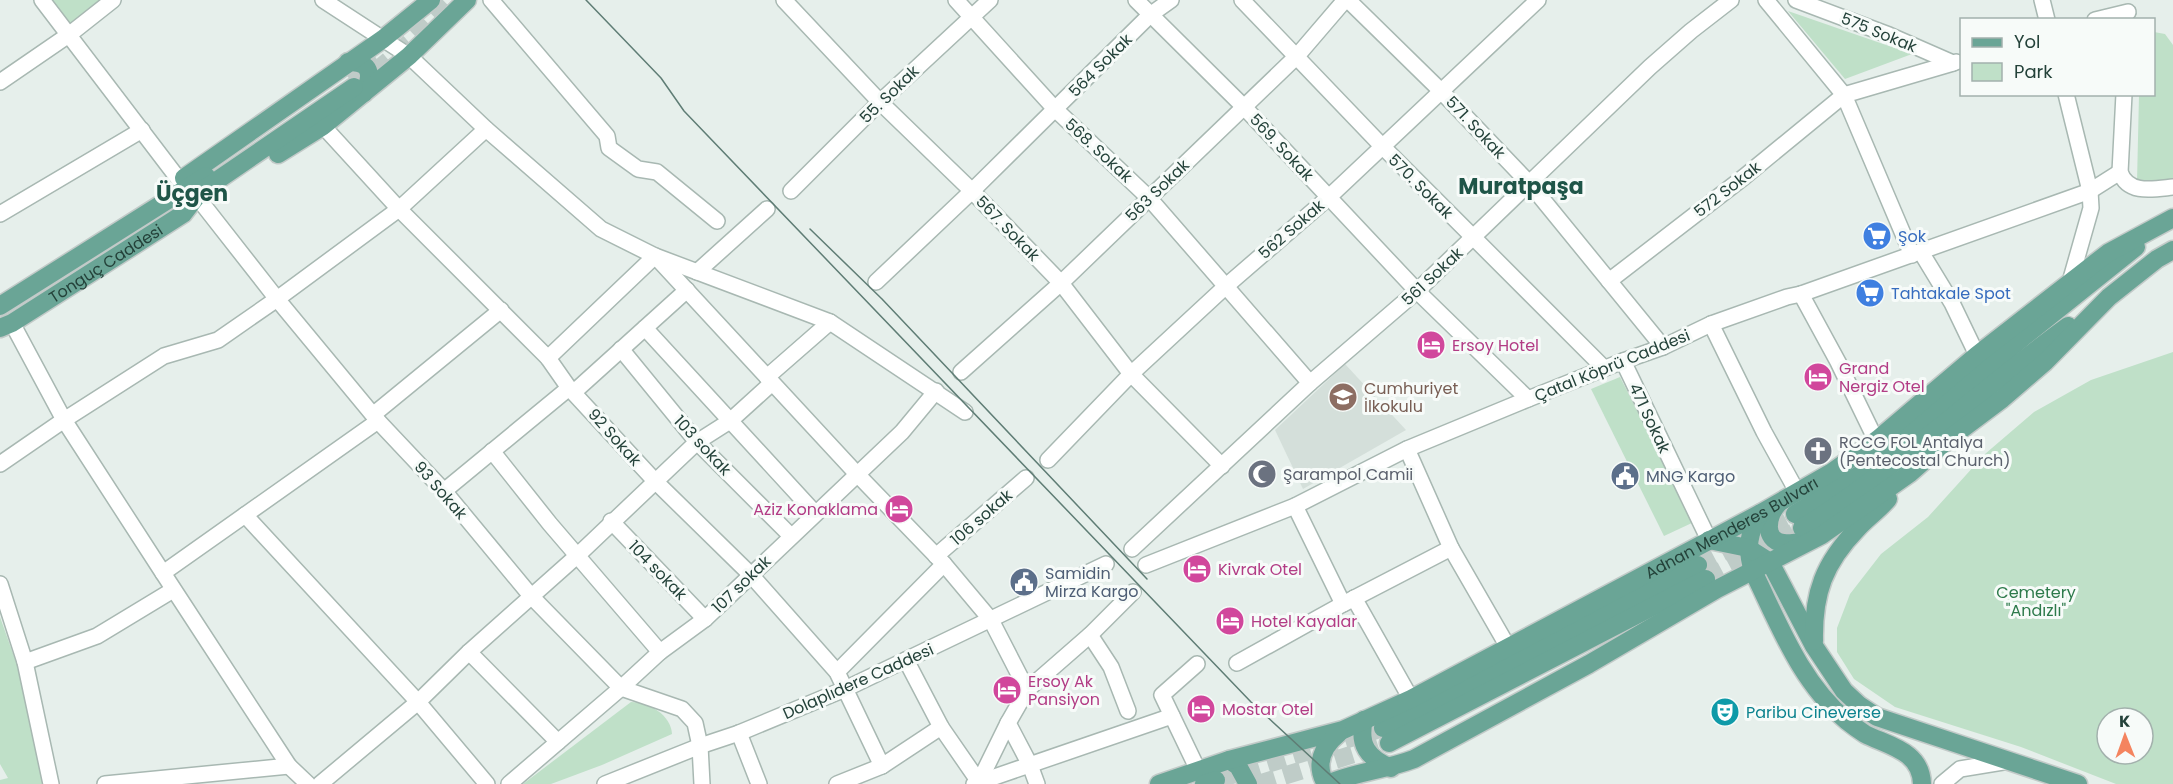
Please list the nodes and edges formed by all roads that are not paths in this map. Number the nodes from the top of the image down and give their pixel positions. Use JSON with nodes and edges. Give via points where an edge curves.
{"nodes":[{"id":1,"x":42,"y":0,"type":"edge"},
{"id":2,"x":113,"y":0,"type":"edge"},
{"id":3,"x":323,"y":0,"type":"edge"},
{"id":4,"x":431,"y":0,"type":"edge"},
{"id":5,"x":467,"y":0,"type":"edge"},
{"id":6,"x":491,"y":0,"type":"edge"},
{"id":7,"x":784,"y":0,"type":"edge"},
{"id":8,"x":956,"y":0,"type":"edge"},
{"id":9,"x":990,"y":0,"type":"edge"},
{"id":10,"x":1136,"y":0,"type":"edge"},
{"id":11,"x":1171,"y":0,"type":"edge"},
{"id":12,"x":1242,"y":0,"type":"edge"},
{"id":13,"x":1346,"y":0,"type":"edge"},
{"id":14,"x":1538,"y":0,"type":"edge"},
{"id":15,"x":1731,"y":0,"type":"edge"},
{"id":16,"x":1766,"y":0,"type":"edge"},
{"id":17,"x":1796,"y":0,"type":"edge"},
{"id":18,"x":2042,"y":0,"type":"edge"},
{"id":19,"x":2128,"y":7,"type":"edge"},
{"id":20,"x":1150,"y":15,"type":"junction"},
{"id":21,"x":972,"y":17,"type":"junction"},
{"id":22,"x":2046,"y":18,"type":"edge"},
{"id":23,"x":2100,"y":18,"type":"edge"},
{"id":24,"x":70,"y":34,"type":"junction"},
{"id":25,"x":383,"y":39,"type":"junction"},
{"id":26,"x":409,"y":56,"type":"junction"},
{"id":27,"x":1297,"y":56,"type":"junction"},
{"id":28,"x":1957,"y":61,"type":"edge"},
{"id":29,"x":353,"y":80,"type":"junction"},
{"id":30,"x":0,"y":82,"type":"edge"},
{"id":31,"x":1441,"y":91,"type":"junction"},
{"id":32,"x":1844,"y":94,"type":"junction"},
{"id":33,"x":2066,"y":96,"type":"edge"},
{"id":34,"x":2124,"y":96,"type":"edge"},
{"id":35,"x":880,"y":102,"type":"junction"},
{"id":36,"x":1244,"y":107,"type":"junction"},
{"id":37,"x":1055,"y":109,"type":"junction"},
{"id":38,"x":323,"y":126,"type":"junction"},
{"id":39,"x":486,"y":129,"type":"junction"},
{"id":40,"x":142,"y":130,"type":"junction"},
{"id":41,"x":1382,"y":146,"type":"junction"},
{"id":42,"x":2120,"y":172,"type":"junction"},
{"id":43,"x":180,"y":181,"type":"junction"},
{"id":44,"x":1530,"y":184,"type":"junction"},
{"id":45,"x":2173,"y":187,"type":"edge"},
{"id":46,"x":791,"y":191,"type":"dead end"},
{"id":47,"x":972,"y":191,"type":"junction"},
{"id":48,"x":2090,"y":191,"type":"junction"},
{"id":49,"x":1329,"y":196,"type":"junction"},
{"id":50,"x":1149,"y":198,"type":"junction"},
{"id":51,"x":165,"y":200,"type":"junction"},
{"id":52,"x":201,"y":202,"type":"junction"},
{"id":53,"x":399,"y":209,"type":"junction"},
{"id":54,"x":767,"y":209,"type":"dead end"},
{"id":55,"x":0,"y":214,"type":"edge"},
{"id":56,"x":183,"y":214,"type":"junction"},
{"id":57,"x":2173,"y":218,"type":"edge"},
{"id":58,"x":717,"y":221,"type":"dead end"},
{"id":59,"x":1473,"y":238,"type":"junction"},
{"id":60,"x":2173,"y":250,"type":"edge"},
{"id":61,"x":1916,"y":253,"type":"junction"},
{"id":62,"x":655,"y":256,"type":"junction"},
{"id":63,"x":697,"y":272,"type":"junction"},
{"id":64,"x":1609,"y":281,"type":"junction"},
{"id":65,"x":876,"y":282,"type":"dead end"},
{"id":66,"x":2070,"y":282,"type":"junction"},
{"id":67,"x":1061,"y":283,"type":"junction"},
{"id":68,"x":1225,"y":287,"type":"junction"},
{"id":69,"x":687,"y":290,"type":"junction"},
{"id":70,"x":1418,"y":291,"type":"junction"},
{"id":71,"x":1801,"y":294,"type":"junction"},
{"id":72,"x":2109,"y":297,"type":"junction"},
{"id":73,"x":277,"y":299,"type":"junction"},
{"id":74,"x":1,"y":303,"type":"edge"},
{"id":75,"x":501,"y":310,"type":"junction"},
{"id":76,"x":830,"y":322,"type":"junction"},
{"id":77,"x":1711,"y":324,"type":"junction"},
{"id":78,"x":6,"y":326,"type":"edge"},
{"id":79,"x":645,"y":328,"type":"junction"},
{"id":80,"x":1663,"y":347,"type":"junction"},
{"id":81,"x":621,"y":349,"type":"junction"},
{"id":82,"x":1977,"y":355,"type":"junction"},
{"id":83,"x":548,"y":358,"type":"junction"},
{"id":84,"x":1623,"y":361,"type":"junction"},
{"id":85,"x":1604,"y":368,"type":"junction"},
{"id":86,"x":961,"y":372,"type":"dead end"},
{"id":87,"x":1131,"y":374,"type":"junction"},
{"id":88,"x":770,"y":380,"type":"junction"},
{"id":89,"x":1310,"y":382,"type":"junction"},
{"id":90,"x":571,"y":390,"type":"junction"},
{"id":91,"x":936,"y":391,"type":"junction"},
{"id":92,"x":1528,"y":399,"type":"junction"},
{"id":93,"x":965,"y":412,"type":"dead end"},
{"id":94,"x":376,"y":417,"type":"junction"},
{"id":95,"x":64,"y":420,"type":"junction"},
{"id":96,"x":730,"y":421,"type":"junction"},
{"id":97,"x":1878,"y":439,"type":"junction"},
{"id":98,"x":697,"y":441,"type":"junction"},
{"id":99,"x":1407,"y":449,"type":"junction"},
{"id":100,"x":492,"y":451,"type":"junction"},
{"id":101,"x":1048,"y":460,"type":"dead end"},
{"id":102,"x":0,"y":464,"type":"edge"},
{"id":103,"x":1222,"y":466,"type":"junction"},
{"id":104,"x":856,"y":473,"type":"junction"},
{"id":105,"x":1909,"y":474,"type":"junction"},
{"id":106,"x":1026,"y":478,"type":"dead end"},
{"id":107,"x":655,"y":481,"type":"junction"},
{"id":108,"x":1795,"y":488,"type":"dead end"},
{"id":109,"x":444,"y":491,"type":"junction"},
{"id":110,"x":1779,"y":503,"type":"junction"},
{"id":111,"x":1295,"y":506,"type":"junction"},
{"id":112,"x":815,"y":513,"type":"junction"},
{"id":113,"x":1761,"y":513,"type":"junction"},
{"id":114,"x":245,"y":515,"type":"junction"},
{"id":115,"x":611,"y":522,"type":"junction"},
{"id":116,"x":1802,"y":528,"type":"junction"},
{"id":117,"x":791,"y":536,"type":"junction"},
{"id":118,"x":1709,"y":540,"type":"junction"},
{"id":119,"x":1451,"y":548,"type":"junction"},
{"id":120,"x":1748,"y":548,"type":"junction"},
{"id":121,"x":1132,"y":549,"type":"dead end"},
{"id":122,"x":578,"y":555,"type":"junction"},
{"id":123,"x":940,"y":560,"type":"junction"},
{"id":124,"x":1770,"y":562,"type":"junction"},
{"id":125,"x":1106,"y":564,"type":"dead end"},
{"id":126,"x":1146,"y":565,"type":"dead end"},
{"id":127,"x":1753,"y":571,"type":"junction"},
{"id":128,"x":163,"y":573,"type":"junction"},
{"id":129,"x":751,"y":575,"type":"junction"},
{"id":130,"x":1707,"y":578,"type":"junction"},
{"id":131,"x":0,"y":584,"type":"edge"},
{"id":132,"x":173,"y":590,"type":"junction"},
{"id":133,"x":1133,"y":592,"type":"dead end"},
{"id":134,"x":531,"y":596,"type":"junction"},
{"id":135,"x":1348,"y":601,"type":"junction"},
{"id":136,"x":1769,"y":603,"type":"junction"},
{"id":137,"x":705,"y":619,"type":"junction"},
{"id":138,"x":991,"y":620,"type":"junction"},
{"id":139,"x":1090,"y":635,"type":"junction"},
{"id":140,"x":1814,"y":646,"type":"junction"},
{"id":141,"x":1508,"y":647,"type":"junction"},
{"id":142,"x":469,"y":652,"type":"junction"},
{"id":143,"x":660,"y":652,"type":"junction"},
{"id":144,"x":906,"y":660,"type":"junction"},
{"id":145,"x":25,"y":662,"type":"junction"},
{"id":146,"x":1237,"y":663,"type":"dead end"},
{"id":147,"x":1197,"y":664,"type":"dead end"},
{"id":148,"x":837,"y":672,"type":"junction"},
{"id":149,"x":621,"y":688,"type":"junction"},
{"id":150,"x":845,"y":689,"type":"junction"},
{"id":151,"x":1027,"y":690,"type":"junction"},
{"id":152,"x":1411,"y":699,"type":"junction"},
{"id":153,"x":418,"y":702,"type":"junction"},
{"id":154,"x":1128,"y":711,"type":"dead end"},
{"id":155,"x":1172,"y":716,"type":"junction"},
{"id":156,"x":1364,"y":720,"type":"junction"},
{"id":157,"x":1008,"y":723,"type":"junction"},
{"id":158,"x":940,"y":727,"type":"junction"},
{"id":159,"x":1343,"y":730,"type":"junction"},
{"id":160,"x":739,"y":733,"type":"junction"},
{"id":161,"x":1386,"y":736,"type":"tunnel mouth"},
{"id":162,"x":558,"y":742,"type":"junction"},
{"id":163,"x":699,"y":746,"type":"junction"},
{"id":164,"x":1229,"y":760,"type":"junction"},
{"id":165,"x":2012,"y":761,"type":"junction"},
{"id":166,"x":1030,"y":765,"type":"junction"},
{"id":167,"x":290,"y":766,"type":"junction"},
{"id":168,"x":882,"y":766,"type":"junction"},
{"id":169,"x":1391,"y":768,"type":"junction"},
{"id":170,"x":634,"y":778,"type":"edge"},
{"id":171,"x":1206,"y":778,"type":"edge"},
{"id":172,"x":977,"y":783,"type":"edge"},
{"id":173,"x":51,"y":784,"type":"edge"},
{"id":174,"x":105,"y":784,"type":"edge"},
{"id":175,"x":308,"y":784,"type":"edge"},
{"id":176,"x":320,"y":784,"type":"edge"},
{"id":177,"x":487,"y":784,"type":"edge"},
{"id":178,"x":509,"y":784,"type":"edge"},
{"id":179,"x":605,"y":784,"type":"edge"},
{"id":180,"x":702,"y":784,"type":"edge"},
{"id":181,"x":759,"y":784,"type":"edge"},
{"id":182,"x":837,"y":784,"type":"edge"},
{"id":183,"x":1037,"y":784,"type":"edge"},
{"id":184,"x":1159,"y":784,"type":"edge"},
{"id":185,"x":1248,"y":784,"type":"edge"},
{"id":186,"x":1327,"y":784,"type":"edge"},
{"id":187,"x":1923,"y":784,"type":"edge"},
{"id":188,"x":1942,"y":784,"type":"edge"},
{"id":189,"x":2078,"y":784,"type":"edge"}],
"edges":[{"from":1,"to":24,"type":"street"},
{"from":2,"to":24,"type":"street"},
{"from":3,"to":25,"type":"street"},
{"from":4,"to":25,"type":"main road"},
{"from":5,"to":26,"type":"main road"},
{"from":6,"to":58,"type":"street","via":[[607,136],[609,148],[638,169],[657,172]]},
{"from":7,"to":35,"type":"street","name":"567. Sokak"},
{"from":8,"to":21,"type":"street","name":"568. Sokak"},
{"from":9,"to":21,"type":"street","name":"55. Sokak"},
{"from":10,"to":20,"type":"street","name":"569. Sokak"},
{"from":11,"to":20,"type":"street","name":"564 Sokak"},
{"from":12,"to":27,"type":"street","name":"570. Sokak"},
{"from":13,"to":27,"type":"street","name":"563 Sokak"},
{"from":13,"to":31,"type":"street","name":"571. Sokak"},
{"from":14,"to":31,"type":"street","name":"562 Sokak"},
{"from":15,"to":44,"type":"street","name":"561 Sokak","via":[[1650,67]]},
{"from":16,"to":32,"type":"street"},
{"from":17,"to":28,"type":"street","name":"575 Sokak"},
{"from":18,"to":22,"type":"street"},
{"from":19,"to":23,"type":"street"},
{"from":20,"to":36,"type":"street","name":"569. Sokak"},
{"from":20,"to":37,"type":"street","name":"564 Sokak"},
{"from":21,"to":35,"type":"street","name":"55. Sokak"},
{"from":21,"to":37,"type":"street","name":"568. Sokak"},
{"from":24,"to":30,"type":"street"},
{"from":24,"to":40,"type":"street"},
{"from":25,"to":26,"type":"street"},
{"from":25,"to":29,"type":"main road"},
{"from":26,"to":29,"type":"main road"},
{"from":26,"to":39,"type":"street"},
{"from":27,"to":36,"type":"street","name":"563 Sokak"},
{"from":27,"to":41,"type":"street","name":"570. Sokak"},
{"from":28,"to":32,"type":"street"},
{"from":29,"to":38,"type":"main road"},
{"from":29,"to":43,"type":"main road"},
{"from":29,"to":51,"type":"main road","name":"Tonguç Caddesi"},
{"from":29,"to":56,"type":"main road","name":"Tonguç Caddesi","via":[[200,192]]},
{"from":31,"to":41,"type":"street","name":"562 Sokak"},
{"from":31,"to":44,"type":"street","name":"571. Sokak"},
{"from":32,"to":61,"type":"street"},
{"from":32,"to":64,"type":"street","name":"572 Sokak"},
{"from":33,"to":48,"type":"street"},
{"from":34,"to":42,"type":"street"},
{"from":35,"to":46,"type":"street","name":"55. Sokak"},
{"from":35,"to":47,"type":"street","name":"567. Sokak"},
{"from":36,"to":49,"type":"street","name":"569. Sokak"},
{"from":36,"to":50,"type":"street","name":"563 Sokak"},
{"from":37,"to":47,"type":"street","name":"564 Sokak"},
{"from":37,"to":50,"type":"street","name":"568. Sokak"},
{"from":38,"to":52,"type":"main road"},
{"from":38,"to":53,"type":"street","name":"92 Sokak"},
{"from":39,"to":53,"type":"street"},
{"from":39,"to":62,"type":"street","via":[[601,229]]},
{"from":40,"to":43,"type":"street"},
{"from":40,"to":55,"type":"street"},
{"from":41,"to":49,"type":"street","name":"562 Sokak"},
{"from":41,"to":59,"type":"street","name":"570. Sokak"},
{"from":42,"to":45,"type":"street","via":[[2123,181],[2134,188]]},
{"from":42,"to":48,"type":"street","name":"Çatal Köprü Caddesi"},
{"from":43,"to":51,"type":"main road"},
{"from":44,"to":59,"type":"street","name":"561 Sokak"},
{"from":44,"to":64,"type":"street","name":"571. Sokak"},
{"from":47,"to":65,"type":"street","name":"564 Sokak"},
{"from":47,"to":67,"type":"street","name":"567. Sokak"},
{"from":48,"to":61,"type":"street","name":"Çatal Köprü Caddesi"},
{"from":48,"to":66,"type":"street","via":[[2091,208]]},
{"from":49,"to":68,"type":"street","name":"562 Sokak"},
{"from":49,"to":70,"type":"street","name":"569. Sokak"},
{"from":50,"to":67,"type":"street","name":"563 Sokak"},
{"from":50,"to":68,"type":"street","name":"568. Sokak"},
{"from":51,"to":74,"type":"main road","name":"Tonguç Caddesi"},
{"from":52,"to":56,"type":"main road"},
{"from":52,"to":73,"type":"street","name":"93 Sokak"},
{"from":53,"to":73,"type":"street"},
{"from":53,"to":75,"type":"street","name":"92 Sokak"},
{"from":54,"to":63,"type":"street"},
{"from":56,"to":78,"type":"main road","name":"Tonguç Caddesi"},
{"from":57,"to":66,"type":"main road","name":"Adnan Menderes Bulvarı","via":[[2108,253]]},
{"from":57,"to":116,"type":"main road","name":"Adnan Menderes Bulvarı","via":[[2026,335]]},
{"from":59,"to":70,"type":"street","name":"561 Sokak"},
{"from":59,"to":85,"type":"street","name":"570. Sokak"},
{"from":60,"to":72,"type":"main road","name":"Adnan Menderes Bulvarı"},
{"from":61,"to":71,"type":"street","name":"Çatal Köprü Caddesi"},
{"from":61,"to":82,"type":"street","via":[[1952,303]]},
{"from":62,"to":63,"type":"street"},
{"from":62,"to":69,"type":"street"},
{"from":62,"to":83,"type":"street"},
{"from":63,"to":76,"type":"street"},
{"from":64,"to":80,"type":"street","name":"571. Sokak"},
{"from":66,"to":82,"type":"main road","name":"Adnan Menderes Bulvarı"},
{"from":67,"to":86,"type":"street","name":"563 Sokak"},
{"from":67,"to":87,"type":"street","name":"567. Sokak"},
{"from":68,"to":87,"type":"street","name":"562 Sokak"},
{"from":68,"to":89,"type":"street","name":"568. Sokak"},
{"from":69,"to":79,"type":"street"},
{"from":69,"to":88,"type":"street"},
{"from":70,"to":89,"type":"street","name":"561 Sokak"},
{"from":70,"to":92,"type":"street","name":"569. Sokak"},
{"from":71,"to":77,"type":"street","name":"Çatal Köprü Caddesi"},
{"from":71,"to":97,"type":"street"},
{"from":72,"to":105,"type":"main road","name":"Adnan Menderes Bulvarı","via":[[2045,362]]},
{"from":72,"to":116,"type":"main road","via":[[1994,382],[1862,489]]},
{"from":73,"to":94,"type":"street","name":"93 Sokak"},
{"from":73,"to":95,"type":"street","via":[[218,339],[164,356]]},
{"from":75,"to":83,"type":"street","name":"92 Sokak"},
{"from":75,"to":94,"type":"street"},
{"from":76,"to":88,"type":"street"},
{"from":76,"to":91,"type":"street"},
{"from":77,"to":80,"type":"street","name":"Çatal Köprü Caddesi"},
{"from":77,"to":108,"type":"street"},
{"from":78,"to":95,"type":"street"},
{"from":79,"to":81,"type":"street"},
{"from":79,"to":96,"type":"street"},
{"from":80,"to":84,"type":"street","name":"Çatal Köprü Caddesi"},
{"from":81,"to":90,"type":"street"},
{"from":81,"to":98,"type":"street","name":"103 sokak"},
{"from":82,"to":97,"type":"main road","name":"Adnan Menderes Bulvarı"},
{"from":83,"to":90,"type":"street","name":"92 Sokak"},
{"from":84,"to":85,"type":"street","name":"Çatal Köprü Caddesi"},
{"from":84,"to":118,"type":"street","name":"471 Sokak"},
{"from":85,"to":92,"type":"street","name":"Çatal Köprü Caddesi"},
{"from":87,"to":101,"type":"street","name":"562 Sokak"},
{"from":87,"to":103,"type":"street","name":"567. Sokak"},
{"from":88,"to":96,"type":"street"},
{"from":88,"to":104,"type":"street"},
{"from":89,"to":103,"type":"street","name":"561 Sokak"},
{"from":90,"to":100,"type":"street"},
{"from":90,"to":107,"type":"street","name":"92 Sokak"},
{"from":91,"to":93,"type":"street"},
{"from":91,"to":104,"type":"street","name":"107 sokak","via":[[902,432]]},
{"from":92,"to":99,"type":"street","name":"Çatal Köprü Caddesi"},
{"from":94,"to":109,"type":"street","name":"93 Sokak"},
{"from":94,"to":114,"type":"street"},
{"from":95,"to":102,"type":"street"},
{"from":95,"to":128,"type":"street"},
{"from":96,"to":98,"type":"street"},
{"from":96,"to":112,"type":"street"},
{"from":97,"to":110,"type":"main road","name":"Adnan Menderes Bulvarı"},
{"from":98,"to":107,"type":"street"},
{"from":98,"to":117,"type":"street","name":"103 sokak"},
{"from":99,"to":111,"type":"street","name":"Çatal Köprü Caddesi"},
{"from":99,"to":119,"type":"street"},
{"from":100,"to":109,"type":"street"},
{"from":100,"to":122,"type":"street"},
{"from":103,"to":121,"type":"street","name":"561 Sokak"},
{"from":104,"to":112,"type":"street","name":"107 sokak"},
{"from":104,"to":123,"type":"street"},
{"from":105,"to":116,"type":"main road","name":"Adnan Menderes Bulvarı","via":[[1822,535]]},
{"from":105,"to":140,"type":"main road","via":[[1827,567],[1813,616]]},
{"from":106,"to":123,"type":"street","name":"106 sokak"},
{"from":107,"to":115,"type":"street"},
{"from":107,"to":129,"type":"street","name":"92 Sokak"},
{"from":109,"to":134,"type":"street","name":"93 Sokak"},
{"from":110,"to":113,"type":"main road","name":"Adnan Menderes Bulvarı"},
{"from":110,"to":116,"type":"main road","via":[[1769,519],[1773,537],[1782,543]]},
{"from":111,"to":126,"type":"street","name":"Çatal Köprü Caddesi"},
{"from":111,"to":135,"type":"street"},
{"from":112,"to":117,"type":"street","name":"107 sokak"},
{"from":113,"to":118,"type":"main road","name":"Adnan Menderes Bulvarı"},
{"from":113,"to":120,"type":"main road","via":[[1750,531]]},
{"from":114,"to":128,"type":"street"},
{"from":114,"to":153,"type":"street"},
{"from":115,"to":122,"type":"street"},
{"from":115,"to":137,"type":"street","name":"104 sokak"},
{"from":116,"to":124,"type":"main road","name":"Adnan Menderes Bulvarı"},
{"from":117,"to":129,"type":"street","name":"107 sokak"},
{"from":118,"to":120,"type":"main road"},
{"from":118,"to":141,"type":"main road","name":"Adnan Menderes Bulvarı"},
{"from":119,"to":135,"type":"street"},
{"from":119,"to":141,"type":"street"},
{"from":120,"to":124,"type":"main road"},
{"from":120,"to":127,"type":"main road"},
{"from":122,"to":134,"type":"street"},
{"from":122,"to":143,"type":"street"},
{"from":123,"to":138,"type":"street"},
{"from":123,"to":148,"type":"street","name":"106 sokak"},
{"from":124,"to":127,"type":"main road","name":"Adnan Menderes Bulvarı"},
{"from":124,"to":140,"type":"main road"},
{"from":125,"to":138,"type":"street","name":"Dolaplıdere Caddesi"},
{"from":127,"to":130,"type":"main road","name":"Adnan Menderes Bulvarı"},
{"from":127,"to":136,"type":"main road"},
{"from":128,"to":132,"type":"street"},
{"from":129,"to":137,"type":"street","name":"107 sokak"},
{"from":129,"to":148,"type":"street","name":"92 Sokak"},
{"from":130,"to":136,"type":"main road","via":[[1746,590]]},
{"from":130,"to":161,"type":"main road","name":"Adnan Menderes Bulvarı"},
{"from":130,"to":169,"type":"main road","name":"Adnan Menderes Bulvarı","via":[[1590,664]]},
{"from":131,"to":145,"type":"street"},
{"from":132,"to":145,"type":"street","via":[[97,636]]},
{"from":132,"to":167,"type":"street"},
{"from":133,"to":139,"type":"street"},
{"from":134,"to":142,"type":"street"},
{"from":134,"to":149,"type":"street","name":"93 Sokak"},
{"from":135,"to":146,"type":"street"},
{"from":135,"to":152,"type":"street"},
{"from":136,"to":187,"type":"main road","via":[[1797,662],[1818,693],[1863,733],[1909,753]]},
{"from":137,"to":143,"type":"street","name":"107 sokak"},
{"from":138,"to":144,"type":"street","name":"Dolaplıdere Caddesi"},
{"from":138,"to":151,"type":"street"},
{"from":139,"to":151,"type":"street"},
{"from":139,"to":154,"type":"street","via":[[1111,667]]},
{"from":140,"to":165,"type":"main road","via":[[1844,691],[1877,717]]},
{"from":141,"to":152,"type":"main road","name":"Adnan Menderes Bulvarı"},
{"from":142,"to":153,"type":"street"},
{"from":142,"to":162,"type":"street"},
{"from":143,"to":149,"type":"street","name":"107 sokak"},
{"from":144,"to":150,"type":"street","name":"Dolaplıdere Caddesi"},
{"from":144,"to":158,"type":"street"},
{"from":145,"to":173,"type":"street"},
{"from":147,"to":155,"type":"street","via":[[1162,695]]},
{"from":148,"to":150,"type":"street","name":"92 Sokak"},
{"from":149,"to":162,"type":"street","name":"107 sokak"},
{"from":149,"to":163,"type":"street","name":"93 Sokak","via":[[682,710],[695,723]]},
{"from":150,"to":160,"type":"street","name":"Dolaplıdere Caddesi"},
{"from":150,"to":168,"type":"street","name":"92 Sokak"},
{"from":151,"to":157,"type":"street"},
{"from":152,"to":156,"type":"main road","name":"Adnan Menderes Bulvarı"},
{"from":153,"to":176,"type":"street"},
{"from":153,"to":177,"type":"street"},
{"from":155,"to":166,"type":"street"},
{"from":155,"to":171,"type":"street"},
{"from":156,"to":159,"type":"main road","name":"Adnan Menderes Bulvarı"},
{"from":156,"to":169,"type":"main road","via":[[1365,747],[1377,762]]},
{"from":157,"to":166,"type":"street"},
{"from":157,"to":172,"type":"street"},
{"from":158,"to":168,"type":"street"},
{"from":158,"to":172,"type":"street"},
{"from":159,"to":164,"type":"main road","name":"Adnan Menderes Bulvarı"},
{"from":159,"to":186,"type":"main road","via":[[1322,751],[1321,768]]},
{"from":160,"to":163,"type":"street","name":"Dolaplıdere Caddesi"},
{"from":160,"to":181,"type":"street"},
{"from":162,"to":178,"type":"street","name":"107 sokak"},
{"from":163,"to":170,"type":"street","name":"Dolaplıdere Caddesi"},
{"from":163,"to":180,"type":"street","name":"93 Sokak"},
{"from":164,"to":171,"type":"main road","name":"Adnan Menderes Bulvarı"},
{"from":164,"to":185,"type":"main road","via":[[1238,766]]},
{"from":165,"to":188,"type":"street","via":[[1960,769]]},
{"from":165,"to":189,"type":"main road"},
{"from":166,"to":172,"type":"street"},
{"from":166,"to":183,"type":"street"},
{"from":167,"to":174,"type":"street"},
{"from":167,"to":175,"type":"street"},
{"from":168,"to":182,"type":"street"},
{"from":169,"to":186,"type":"main road","name":"Adnan Menderes Bulvarı","via":[[1352,774]]},
{"from":170,"to":179,"type":"street","name":"Dolaplıdere Caddesi"},
{"from":171,"to":184,"type":"main road","name":"Adnan Menderes Bulvarı"}]}
